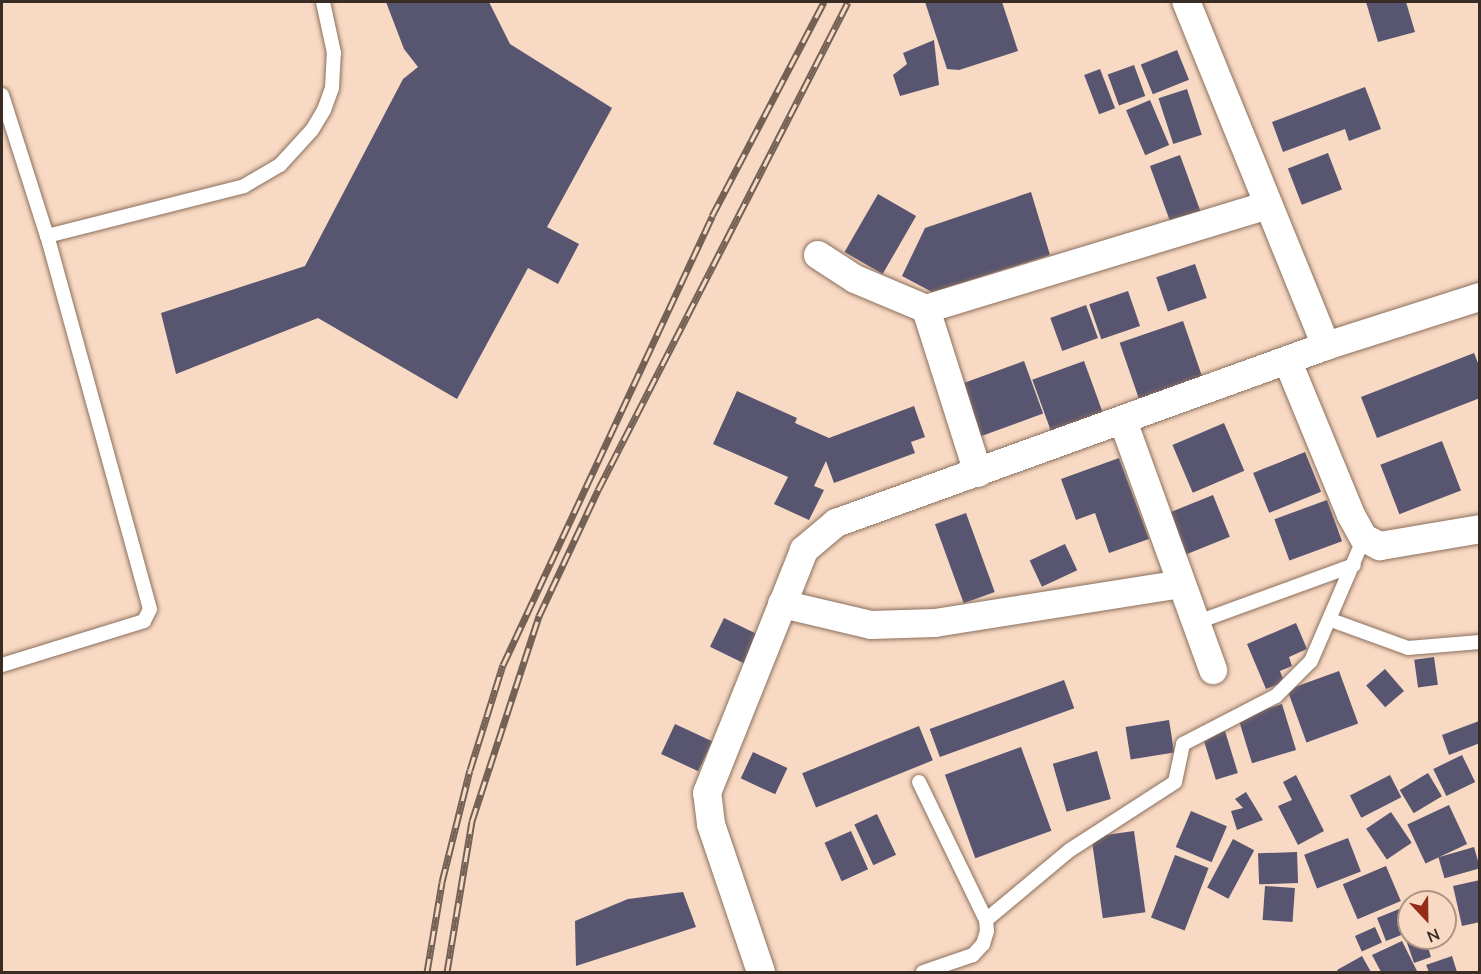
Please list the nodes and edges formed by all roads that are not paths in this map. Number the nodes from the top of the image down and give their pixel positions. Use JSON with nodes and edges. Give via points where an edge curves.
{"nodes":[{"id":1,"x":323,"y":2,"type":"edge"},
{"id":2,"x":1186,"y":2,"type":"edge"},
{"id":3,"x":2,"y":95,"type":"edge"},
{"id":4,"x":1269,"y":205,"type":"junction"},
{"id":5,"x":47,"y":236,"type":"junction"},
{"id":6,"x":818,"y":255,"type":"dead end"},
{"id":7,"x":1479,"y":297,"type":"edge"},
{"id":8,"x":926,"y":309,"type":"junction"},
{"id":9,"x":1326,"y":346,"type":"junction"},
{"id":10,"x":1287,"y":362,"type":"junction"},
{"id":11,"x":1123,"y":421,"type":"junction"},
{"id":12,"x":978,"y":473,"type":"junction"},
{"id":13,"x":1479,"y":529,"type":"edge"},
{"id":14,"x":1364,"y":538,"type":"junction"},
{"id":15,"x":1354,"y":565,"type":"junction"},
{"id":16,"x":1180,"y":584,"type":"junction"},
{"id":17,"x":782,"y":604,"type":"junction"},
{"id":18,"x":1331,"y":620,"type":"junction"},
{"id":19,"x":1195,"y":622,"type":"junction"},
{"id":20,"x":1479,"y":642,"type":"edge"},
{"id":21,"x":2,"y":665,"type":"edge"},
{"id":22,"x":1213,"y":670,"type":"dead end"},
{"id":23,"x":918,"y":782,"type":"dead end"},
{"id":24,"x":986,"y":920,"type":"junction"},
{"id":25,"x":761,"y":972,"type":"edge"},
{"id":26,"x":923,"y":972,"type":"edge"}],
"edges":[{"from":1,"to":5,"type":"lane","via":[[334,53],[332,88],[312,130],[280,165],[244,186]]},
{"from":2,"to":4,"type":"street"},
{"from":3,"to":5,"type":"lane"},
{"from":4,"to":8,"type":"street"},
{"from":4,"to":9,"type":"street"},
{"from":5,"to":21,"type":"lane","via":[[150,609],[144,621]]},
{"from":6,"to":8,"type":"street","via":[[855,279]]},
{"from":7,"to":9,"type":"street"},
{"from":8,"to":12,"type":"street"},
{"from":9,"to":10,"type":"street"},
{"from":10,"to":11,"type":"street"},
{"from":10,"to":14,"type":"street"},
{"from":11,"to":12,"type":"street"},
{"from":11,"to":16,"type":"street"},
{"from":12,"to":17,"type":"street","via":[[836,523],[804,550]]},
{"from":13,"to":14,"type":"street","via":[[1380,546]]},
{"from":14,"to":15,"type":"lane"},
{"from":15,"to":18,"type":"lane"},
{"from":15,"to":19,"type":"lane"},
{"from":16,"to":17,"type":"street","via":[[935,623],[871,625]]},
{"from":16,"to":19,"type":"street"},
{"from":17,"to":25,"type":"street","via":[[707,793],[711,824]]},
{"from":18,"to":20,"type":"lane","via":[[1408,648]]},
{"from":18,"to":24,"type":"lane","via":[[1311,662],[1276,696],[1183,744],[1175,782],[1070,850]]},
{"from":19,"to":22,"type":"street"},
{"from":23,"to":24,"type":"lane"},
{"from":24,"to":26,"type":"lane","via":[[983,944],[974,955]]}]}
